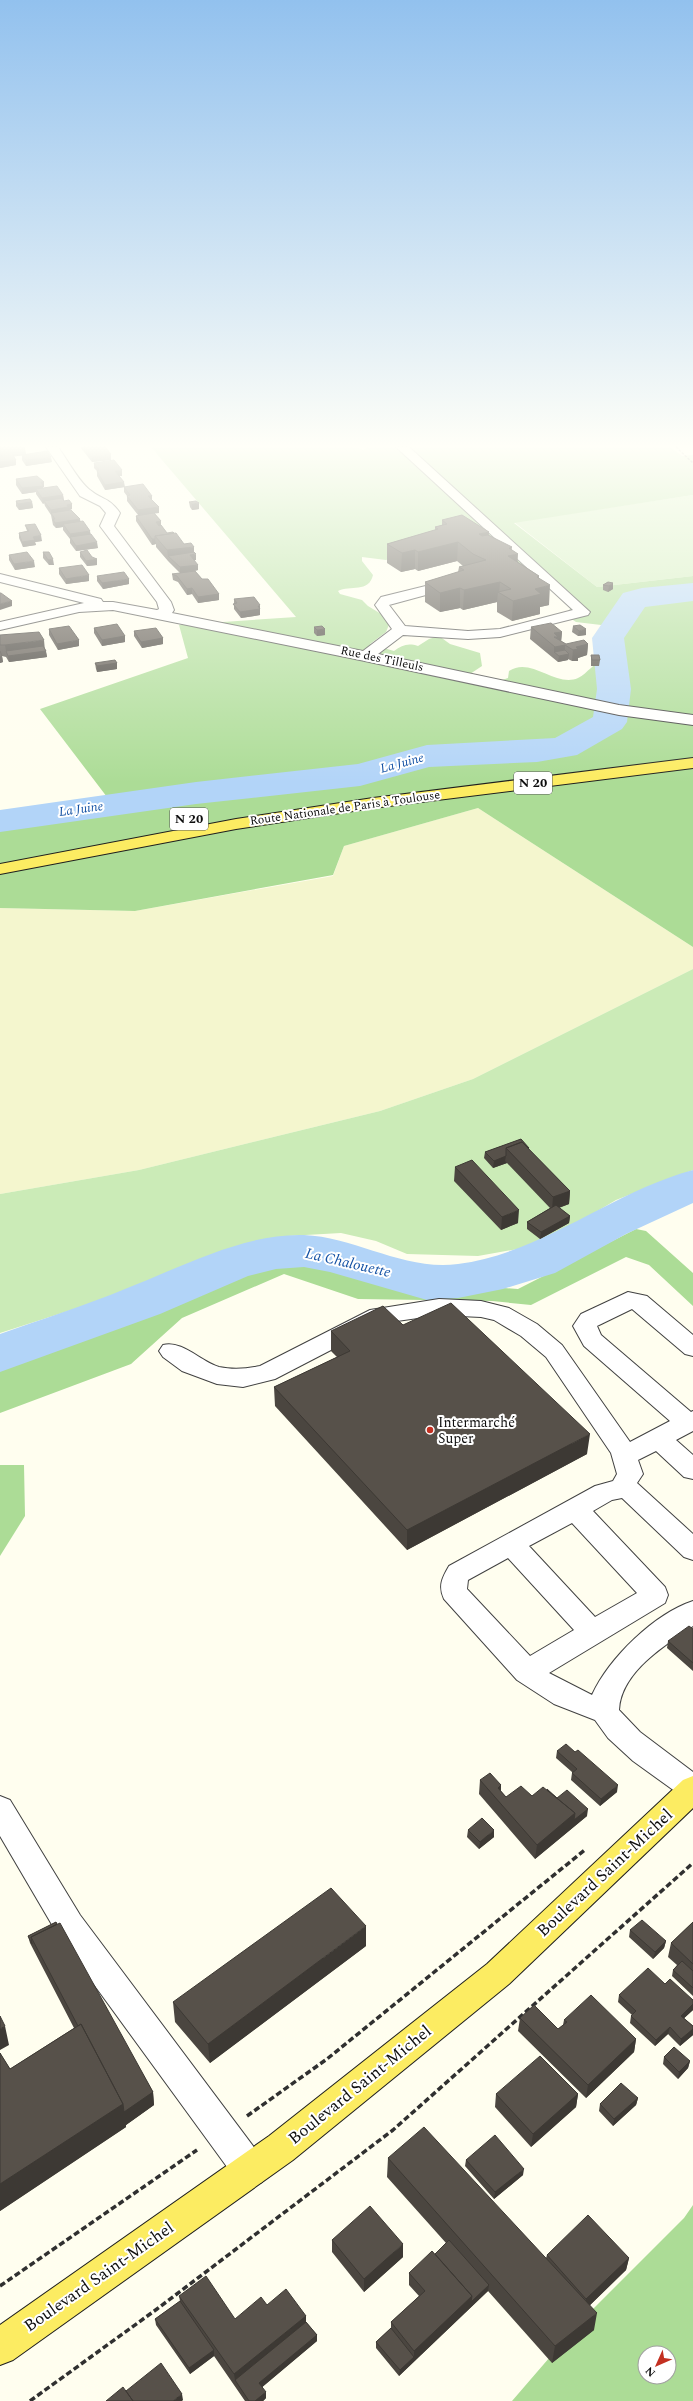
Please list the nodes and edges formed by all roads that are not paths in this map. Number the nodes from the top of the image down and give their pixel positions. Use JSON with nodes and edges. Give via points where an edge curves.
{"nodes":[{"id":1,"x":132,"y":559,"type":"edge"},
{"id":2,"x":525,"y":559,"type":"edge"},
{"id":3,"x":0,"y":578,"type":"edge"},
{"id":4,"x":465,"y":580,"type":"edge"},
{"id":5,"x":113,"y":606,"type":"junction"},
{"id":6,"x":161,"y":614,"type":"junction"},
{"id":7,"x":0,"y":626,"type":"edge"},
{"id":8,"x":400,"y":630,"type":"junction"},
{"id":9,"x":366,"y":656,"type":"junction"},
{"id":10,"x":693,"y":720,"type":"edge"},
{"id":11,"x":693,"y":750,"type":"edge"},
{"id":12,"x":693,"y":763,"type":"edge"},
{"id":13,"x":0,"y":856,"type":"edge"},
{"id":14,"x":0,"y":869,"type":"edge"},
{"id":15,"x":693,"y":1348,"type":"edge"},
{"id":16,"x":171,"y":1351,"type":"dead end"},
{"id":17,"x":690,"y":1421,"type":"edge"},
{"id":18,"x":658,"y":1438,"type":"junction"},
{"id":19,"x":624,"y":1456,"type":"junction"},
{"id":20,"x":693,"y":1470,"type":"edge"},
{"id":21,"x":622,"y":1488,"type":"junction"},
{"id":22,"x":575,"y":1509,"type":"junction"},
{"id":23,"x":511,"y":1544,"type":"junction"},
{"id":24,"x":693,"y":1550,"type":"edge"},
{"id":25,"x":693,"y":1612,"type":"edge"},
{"id":26,"x":593,"y":1633,"type":"junction"},
{"id":27,"x":527,"y":1672,"type":"junction"},
{"id":28,"x":605,"y":1711,"type":"junction"},
{"id":29,"x":693,"y":1789,"type":"edge"},
{"id":30,"x":0,"y":1809,"type":"edge"},
{"id":31,"x":250,"y":2170,"type":"junction"},
{"id":32,"x":0,"y":2347,"type":"edge"}],
"edges":[{"from":1,"to":6,"type":"street","via":[[164,602],[167,610]]},
{"from":2,"to":8,"type":"street","via":[[583,612],[500,633],[468,635]]},
{"from":3,"to":5,"type":"street"},
{"from":4,"to":8,"type":"street","via":[[386,600],[382,606]]},
{"from":5,"to":6,"type":"street","name":"Rue des Tilleuls"},
{"from":5,"to":7,"type":"street","via":[[79,608]]},
{"from":6,"to":9,"type":"street","name":"Rue des Tilleuls"},
{"from":8,"to":9,"type":"street"},
{"from":9,"to":10,"type":"street","name":"Rue des Tilleuls","via":[[623,710]]},
{"from":11,"to":13,"type":"main road","name":"Route Nationale de Paris à Toulouse","number":"N 20","via":[[378,789],[243,810]]},
{"from":12,"to":14,"type":"main road","name":"Route Nationale de Paris à Toulouse","number":"N 20","via":[[373,803],[236,824]]},
{"from":15,"to":17,"type":"street","via":[[640,1302],[633,1300],[628,1300],[590,1320],[585,1326],[592,1340]]},
{"from":16,"to":19,"type":"street","via":[[197,1368],[217,1375],[243,1378],[266,1373],[378,1316],[439,1307],[481,1309],[501,1314],[529,1330],[554,1351]]},
{"from":17,"to":18,"type":"street"},
{"from":18,"to":19,"type":"street"},
{"from":18,"to":20,"type":"street"},
{"from":19,"to":21,"type":"street","via":[[630,1474]]},
{"from":21,"to":22,"type":"street","via":[[604,1493]]},
{"from":21,"to":24,"type":"street","via":[[631,1491]]},
{"from":22,"to":23,"type":"street"},
{"from":22,"to":26,"type":"street","via":[[655,1596]]},
{"from":23,"to":26,"type":"street"},
{"from":23,"to":27,"type":"street","via":[[458,1573],[454,1581],[454,1592]]},
{"from":25,"to":28,"type":"street","via":[[658,1634],[618,1674],[604,1697]]},
{"from":26,"to":27,"type":"street"},
{"from":27,"to":28,"type":"street","via":[[563,1697]]},
{"from":28,"to":29,"type":"street","via":[[620,1733]]},
{"from":29,"to":31,"type":"main road","name":"Boulevard Saint-Michel","via":[[498,1974]]},
{"from":30,"to":31,"type":"street","via":[[68,1925]]},
{"from":31,"to":32,"type":"main road","name":"Boulevard Saint-Michel"}]}
